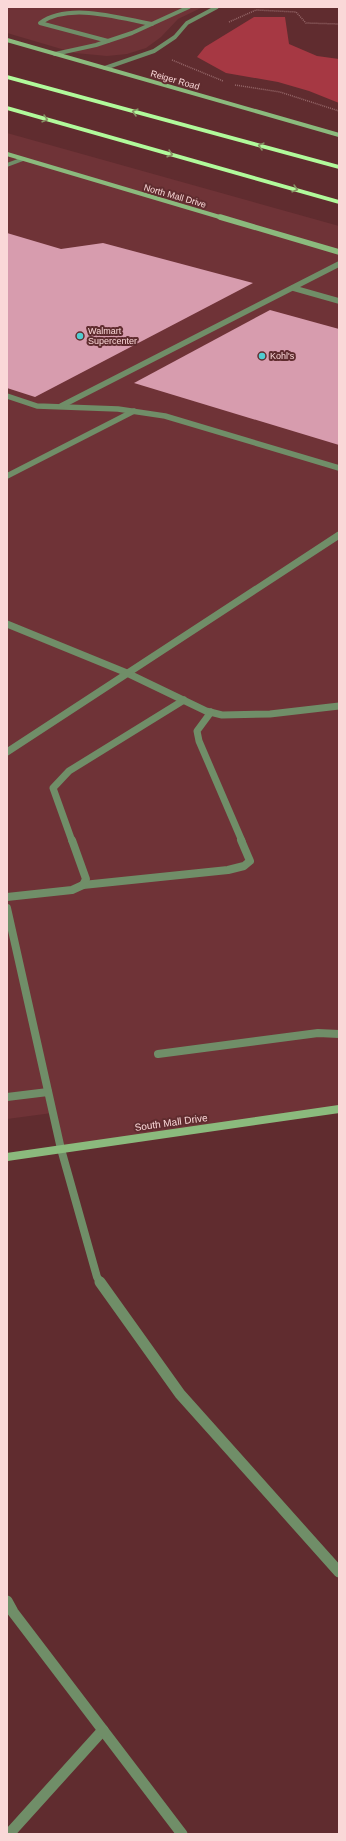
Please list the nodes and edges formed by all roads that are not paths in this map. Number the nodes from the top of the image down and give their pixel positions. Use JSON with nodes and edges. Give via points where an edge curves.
{"nodes":[{"id":1,"x":189,"y":7,"type":"edge"},
{"id":2,"x":217,"y":7,"type":"edge"},
{"id":3,"x":152,"y":24,"type":"junction"},
{"id":4,"x":7,"y":40,"type":"edge"},
{"id":5,"x":108,"y":41,"type":"junction"},
{"id":6,"x":55,"y":54,"type":"junction"},
{"id":7,"x":105,"y":68,"type":"junction"},
{"id":8,"x":7,"y":77,"type":"edge"},
{"id":9,"x":7,"y":108,"type":"edge"},
{"id":10,"x":339,"y":135,"type":"edge"},
{"id":11,"x":7,"y":154,"type":"edge"},
{"id":12,"x":23,"y":159,"type":"junction"},
{"id":13,"x":7,"y":165,"type":"edge"},
{"id":14,"x":339,"y":167,"type":"edge"},
{"id":15,"x":339,"y":202,"type":"edge"},
{"id":16,"x":339,"y":252,"type":"edge"},
{"id":17,"x":339,"y":264,"type":"edge"},
{"id":18,"x":293,"y":288,"type":"junction"},
{"id":19,"x":339,"y":301,"type":"edge"},
{"id":20,"x":7,"y":396,"type":"edge"},
{"id":21,"x":61,"y":406,"type":"junction"},
{"id":22,"x":134,"y":411,"type":"junction"},
{"id":23,"x":339,"y":468,"type":"edge"},
{"id":24,"x":7,"y":476,"type":"edge"},
{"id":25,"x":339,"y":535,"type":"edge"},
{"id":26,"x":7,"y":624,"type":"edge"},
{"id":27,"x":127,"y":673,"type":"junction"},
{"id":28,"x":184,"y":700,"type":"junction"},
{"id":29,"x":339,"y":706,"type":"edge"},
{"id":30,"x":210,"y":712,"type":"junction"},
{"id":31,"x":7,"y":752,"type":"edge"},
{"id":32,"x":83,"y":885,"type":"junction"},
{"id":33,"x":7,"y":897,"type":"edge"},
{"id":34,"x":7,"y":908,"type":"edge"},
{"id":35,"x":339,"y":1034,"type":"edge"},
{"id":36,"x":158,"y":1054,"type":"dead end"},
{"id":37,"x":48,"y":1092,"type":"junction"},
{"id":38,"x":7,"y":1097,"type":"edge"},
{"id":39,"x":339,"y":1109,"type":"edge"},
{"id":40,"x":60,"y":1149,"type":"junction"},
{"id":41,"x":7,"y":1157,"type":"edge"},
{"id":42,"x":339,"y":1572,"type":"edge"},
{"id":43,"x":7,"y":1601,"type":"edge"},
{"id":44,"x":103,"y":1730,"type":"junction"},
{"id":45,"x":9,"y":1834,"type":"edge"},
{"id":46,"x":182,"y":1834,"type":"edge"}],
"edges":[{"from":1,"to":3,"type":"street"},
{"from":2,"to":7,"type":"street","via":[[187,23],[175,37],[154,51]]},
{"from":3,"to":5,"type":"street"},
{"from":3,"to":5,"type":"street","via":[[78,12],[59,14],[40,23]]},
{"from":4,"to":6,"type":"street","name":"Reiger Road"},
{"from":5,"to":6,"type":"street"},
{"from":6,"to":7,"type":"street","name":"Reiger Road"},
{"from":7,"to":10,"type":"street","name":"Reiger Road"},
{"from":14,"to":8,"type":"highway","one_way":true},
{"from":9,"to":15,"type":"highway","one_way":true},
{"from":11,"to":12,"type":"street","name":"North Mall Drive"},
{"from":12,"to":13,"type":"street"},
{"from":12,"to":16,"type":"street","name":"North Mall Drive"},
{"from":17,"to":18,"type":"street"},
{"from":18,"to":19,"type":"street"},
{"from":18,"to":21,"type":"street"},
{"from":20,"to":21,"type":"street","via":[[37,406]]},
{"from":21,"to":22,"type":"street"},
{"from":22,"to":23,"type":"street","via":[[191,423]]},
{"from":22,"to":24,"type":"street"},
{"from":25,"to":27,"type":"street"},
{"from":26,"to":27,"type":"street"},
{"from":27,"to":28,"type":"street"},
{"from":27,"to":31,"type":"street"},
{"from":28,"to":30,"type":"street"},
{"from":28,"to":32,"type":"street","via":[[70,771],[53,788],[86,879]]},
{"from":29,"to":30,"type":"street","via":[[241,716]]},
{"from":30,"to":32,"type":"street","via":[[197,731],[199,741],[250,861],[244,866],[228,870]]},
{"from":32,"to":33,"type":"street","via":[[72,890]]},
{"from":34,"to":37,"type":"street"},
{"from":35,"to":36,"type":"street","via":[[318,1033]]},
{"from":37,"to":38,"type":"street"},
{"from":37,"to":40,"type":"street"},
{"from":39,"to":40,"type":"street","name":"South Mall Drive"},
{"from":40,"to":41,"type":"street","name":"South Mall Drive"},
{"from":40,"to":42,"type":"street","via":[[97,1277],[180,1394]]},
{"from":43,"to":44,"type":"street"},
{"from":44,"to":45,"type":"street"},
{"from":44,"to":46,"type":"street"}]}
